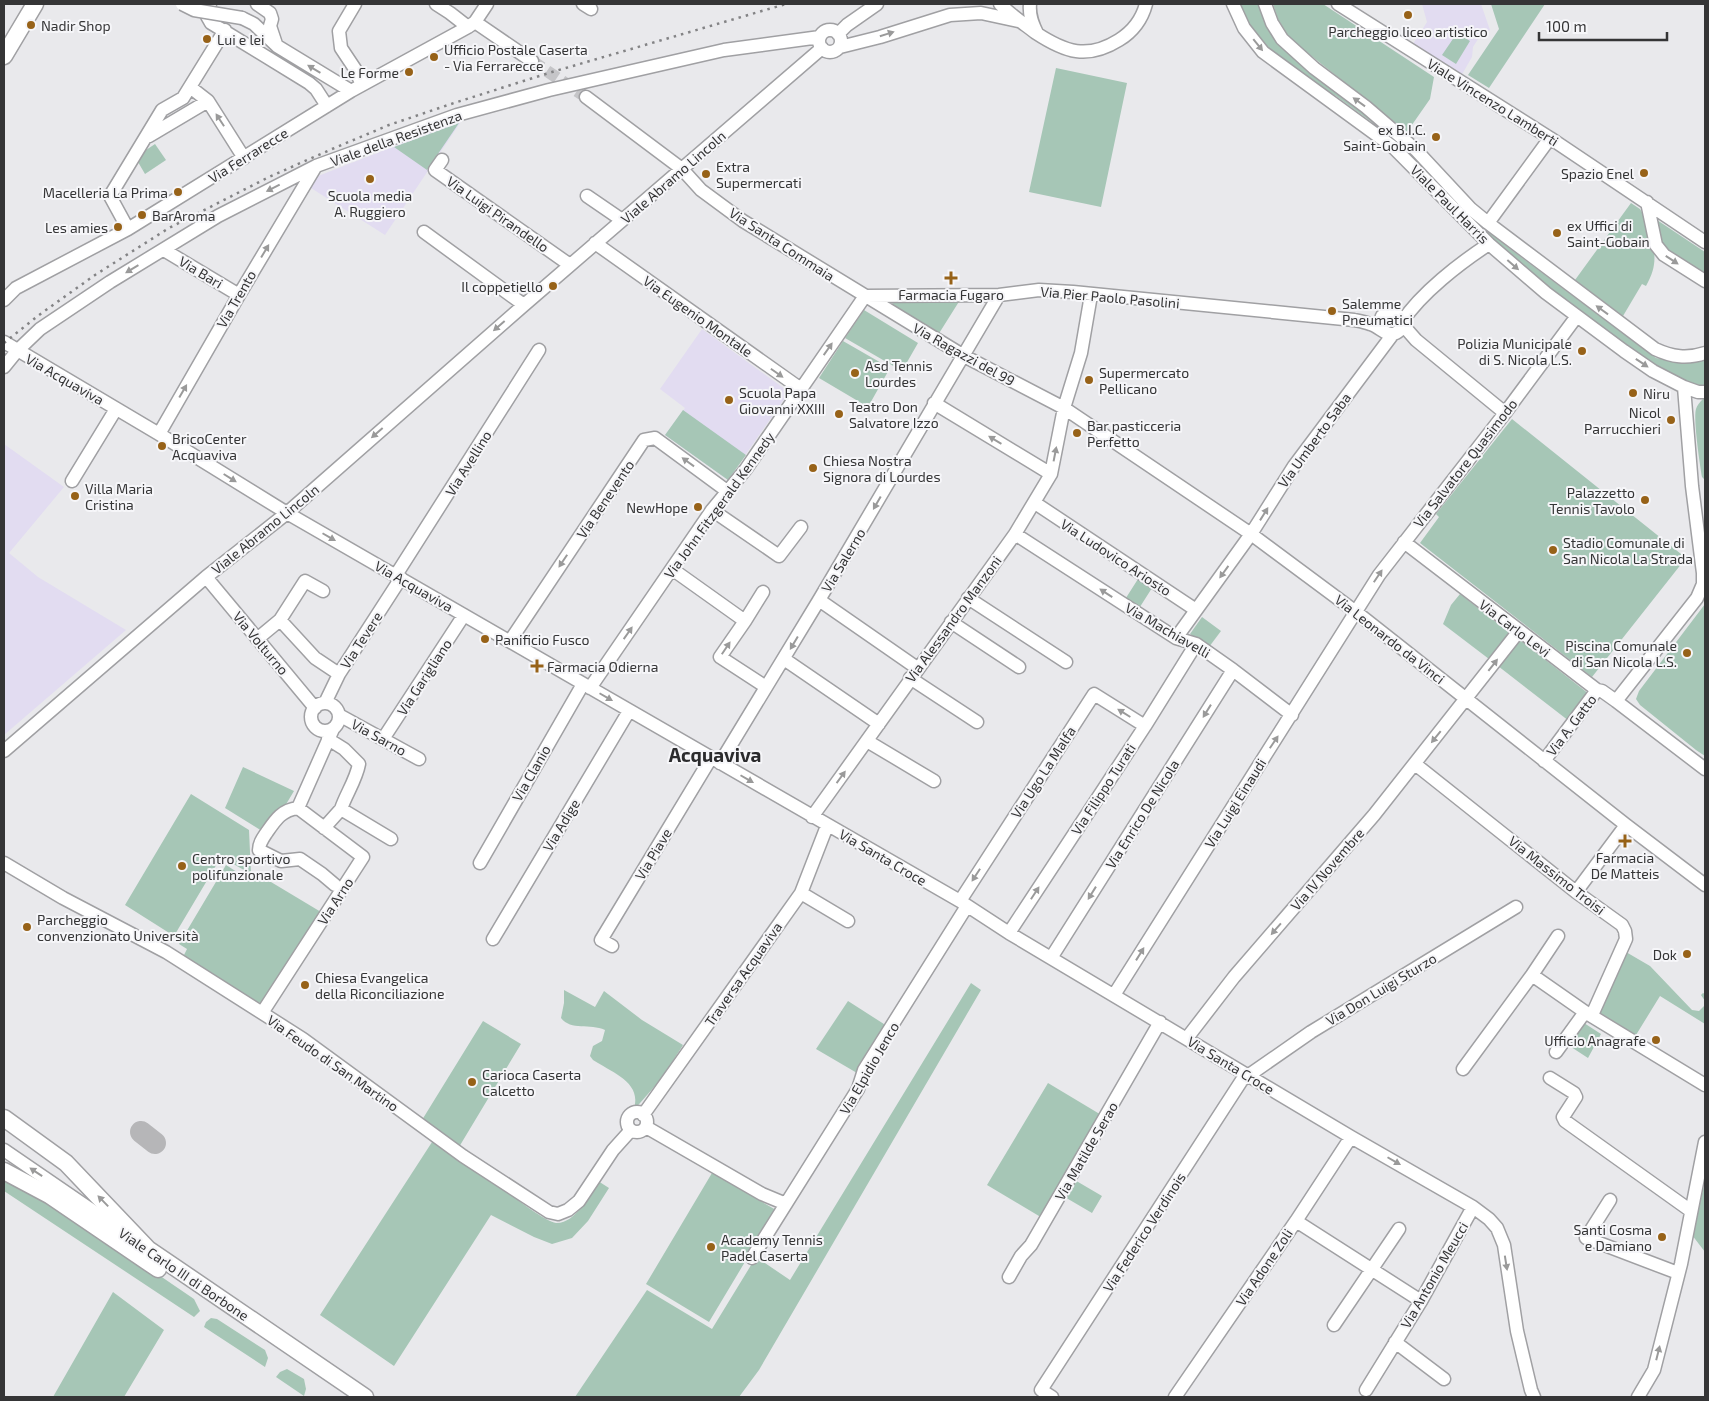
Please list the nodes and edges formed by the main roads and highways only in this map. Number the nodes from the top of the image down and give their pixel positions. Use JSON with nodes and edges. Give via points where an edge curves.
{"nodes":[{"id":1,"x":35,"y":4,"type":"edge"},
{"id":2,"x":4,"y":56,"type":"edge"},
{"id":3,"x":4,"y":1118,"type":"edge"},
{"id":4,"x":4,"y":1171,"type":"edge"},
{"id":5,"x":345,"y":1397,"type":"edge"},
{"id":6,"x":364,"y":1397,"type":"edge"}],
"edges":[{"from":1,"to":2,"type":"main road"},
{"from":6,"to":3,"type":"main road","name":"Viale Carlo III di Borbone","one_way":true,"via":[[148,1249],[66,1163]]},
{"from":4,"to":5,"type":"main road","name":"Viale Carlo III di Borbone","via":[[49,1195]]}]}
